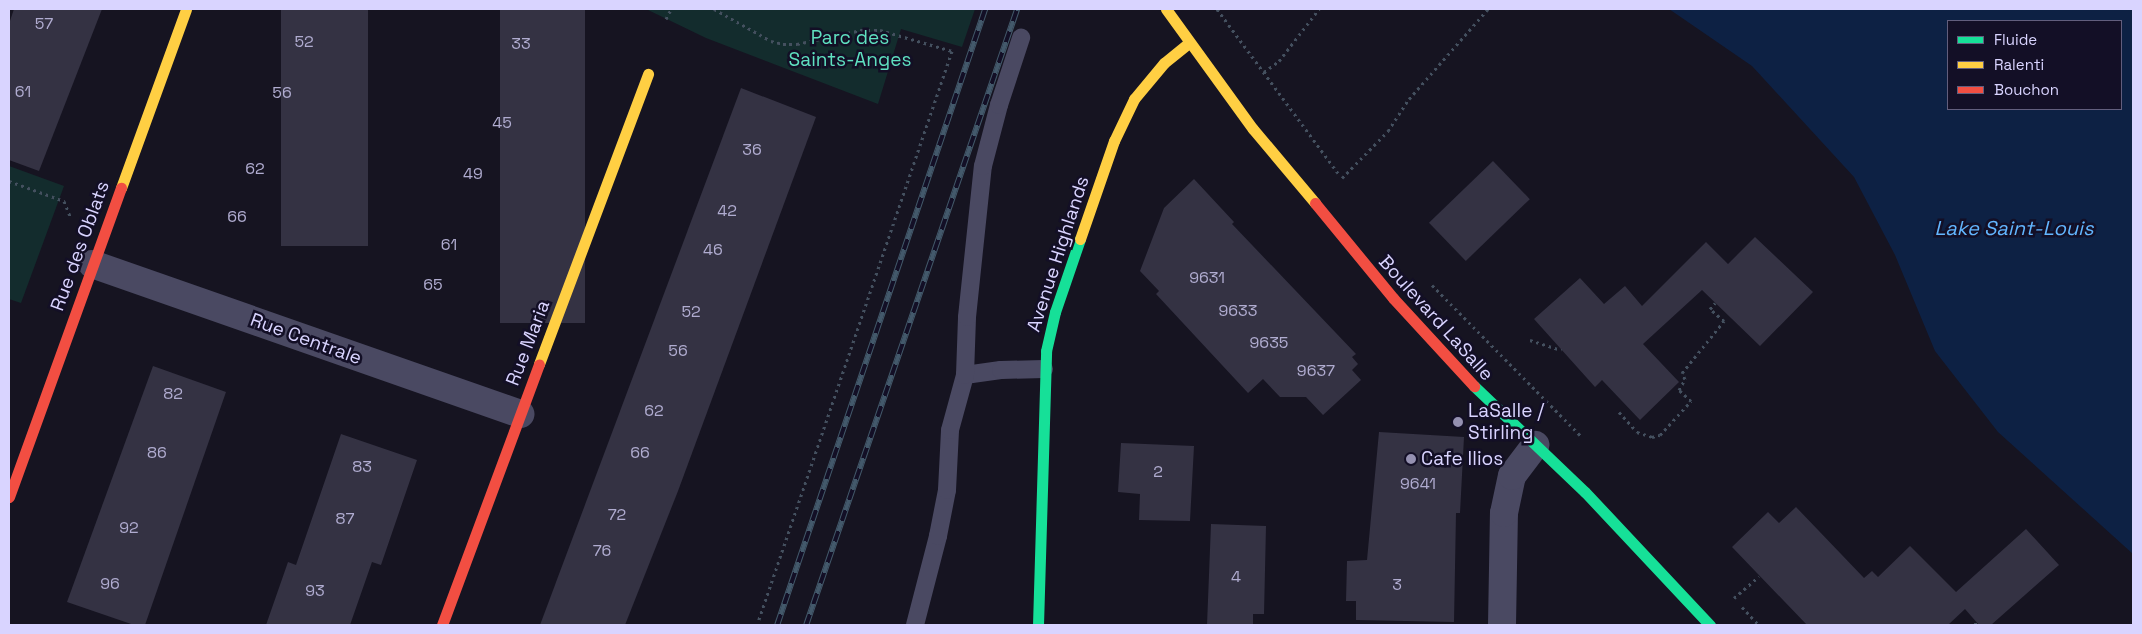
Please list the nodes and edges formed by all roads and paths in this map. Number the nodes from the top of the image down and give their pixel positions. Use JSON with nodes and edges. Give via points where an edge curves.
{"nodes":[{"id":1,"x":186,"y":9,"type":"edge"},
{"id":2,"x":671,"y":9,"type":"edge"},
{"id":3,"x":714,"y":9,"type":"edge"},
{"id":4,"x":1166,"y":9,"type":"edge"},
{"id":5,"x":1217,"y":9,"type":"edge"},
{"id":6,"x":1319,"y":9,"type":"edge"},
{"id":7,"x":1488,"y":9,"type":"edge"},
{"id":8,"x":666,"y":19,"type":"dead end"},
{"id":9,"x":1021,"y":38,"type":"dead end"},
{"id":10,"x":1189,"y":42,"type":"junction"},
{"id":11,"x":1264,"y":72,"type":"junction"},
{"id":12,"x":648,"y":74,"type":"dead end"},
{"id":13,"x":1342,"y":178,"type":"junction"},
{"id":14,"x":9,"y":181,"type":"edge"},
{"id":15,"x":1347,"y":185,"type":"dead end"},
{"id":16,"x":64,"y":201,"type":"dead end"},
{"id":17,"x":92,"y":264,"type":"junction"},
{"id":18,"x":1427,"y":280,"type":"dead end"},
{"id":19,"x":1715,"y":303,"type":"dead end"},
{"id":20,"x":1530,"y":340,"type":"dead end"},
{"id":21,"x":1561,"y":350,"type":"dead end"},
{"id":22,"x":1044,"y":369,"type":"junction"},
{"id":23,"x":964,"y":375,"type":"junction"},
{"id":24,"x":1619,"y":412,"type":"dead end"},
{"id":25,"x":520,"y":414,"type":"junction"},
{"id":26,"x":1587,"y":443,"type":"dead end"},
{"id":27,"x":1535,"y":445,"type":"junction"},
{"id":28,"x":9,"y":498,"type":"edge"},
{"id":29,"x":1759,"y":576,"type":"dead end"},
{"id":30,"x":1728,"y":592,"type":"dead end"},
{"id":31,"x":1734,"y":598,"type":"junction"},
{"id":32,"x":442,"y":625,"type":"edge"},
{"id":33,"x":757,"y":625,"type":"edge"},
{"id":34,"x":914,"y":625,"type":"edge"},
{"id":35,"x":1038,"y":625,"type":"edge"},
{"id":36,"x":1502,"y":625,"type":"edge"},
{"id":37,"x":1710,"y":625,"type":"edge"},
{"id":38,"x":1759,"y":625,"type":"edge"}],
"edges":[{"from":1,"to":17,"type":"street","name":"Rue des Oblats"},
{"from":2,"to":8,"type":"path"},
{"from":3,"to":33,"type":"path","via":[[771,41],[783,44],[804,43],[861,30],[880,30],[952,51]]},
{"from":4,"to":10,"type":"street","name":"Boulevard LaSalle"},
{"from":5,"to":11,"type":"path"},
{"from":6,"to":11,"type":"path","via":[[1279,60]]},
{"from":7,"to":13,"type":"path","via":[[1409,99],[1388,131]]},
{"from":9,"to":23,"type":"lane","via":[[983,166]]},
{"from":10,"to":22,"type":"street","name":"Avenue Highlands","via":[[1134,99],[1114,141],[1055,312]]},
{"from":10,"to":27,"type":"street","name":"Boulevard LaSalle","via":[[1252,129],[1387,292],[1493,407]]},
{"from":11,"to":13,"type":"path"},
{"from":12,"to":25,"type":"street","name":"Rue Maria"},
{"from":13,"to":15,"type":"path"},
{"from":14,"to":16,"type":"path"},
{"from":17,"to":25,"type":"street","name":"Rue Centrale"},
{"from":17,"to":28,"type":"street","name":"Rue des Oblats"},
{"from":18,"to":26,"type":"path","name":"Boulevard LaSalle"},
{"from":19,"to":24,"type":"path","via":[[1710,309],[1724,322],[1682,373],[1685,379],[1678,390],[1691,401],[1660,435],[1652,437],[1637,432]]},
{"from":20,"to":21,"type":"path"},
{"from":22,"to":23,"type":"lane","via":[[1007,369]]},
{"from":22,"to":35,"type":"street","name":"Avenue Highlands"},
{"from":23,"to":34,"type":"lane","via":[[950,430],[947,490],[938,536]]},
{"from":25,"to":32,"type":"street","name":"Rue Maria"},
{"from":27,"to":36,"type":"street","via":[[1512,476],[1504,512]]},
{"from":27,"to":37,"type":"street","name":"Boulevard LaSalle","via":[[1585,492]]},
{"from":29,"to":31,"type":"path"},
{"from":30,"to":31,"type":"path"},
{"from":31,"to":38,"type":"path"}]}
